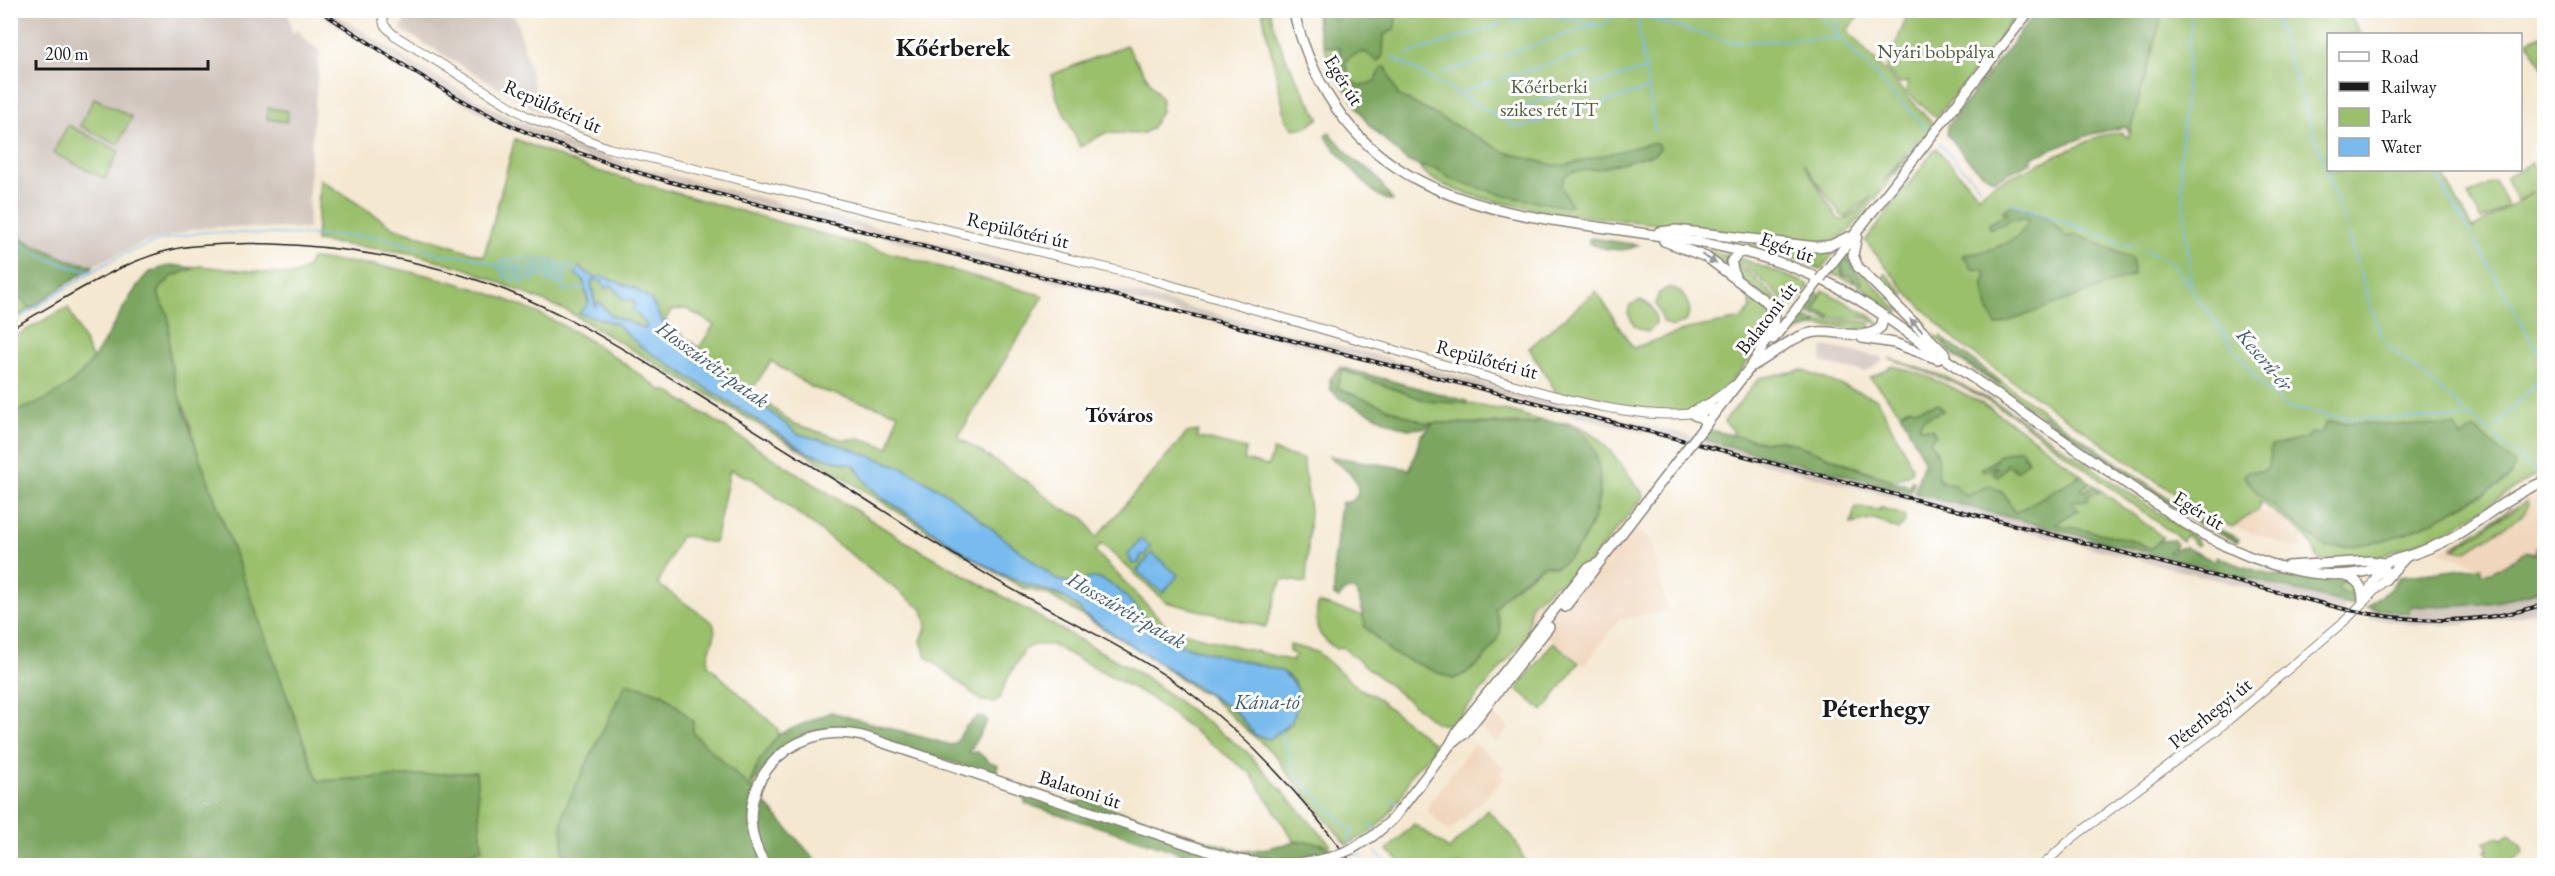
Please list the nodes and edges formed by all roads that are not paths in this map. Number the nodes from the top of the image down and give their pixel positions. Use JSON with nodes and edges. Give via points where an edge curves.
{"nodes":[{"id":1,"x":382,"y":10,"type":"edge"},
{"id":2,"x":1293,"y":10,"type":"edge"},
{"id":3,"x":2031,"y":10,"type":"edge"},
{"id":4,"x":1860,"y":228,"type":"junction"},
{"id":5,"x":1641,"y":233,"type":"junction"},
{"id":6,"x":1745,"y":251,"type":"junction"},
{"id":7,"x":1735,"y":277,"type":"junction"},
{"id":8,"x":1884,"y":316,"type":"junction"},
{"id":9,"x":1845,"y":333,"type":"junction"},
{"id":10,"x":1752,"y":366,"type":"junction"},
{"id":11,"x":1957,"y":367,"type":"junction"},
{"id":12,"x":1741,"y":379,"type":"junction"},
{"id":13,"x":1718,"y":408,"type":"junction"},
{"id":14,"x":1694,"y":414,"type":"junction"},
{"id":15,"x":1682,"y":415,"type":"junction"},
{"id":16,"x":1705,"y":427,"type":"junction"},
{"id":17,"x":2544,"y":482,"type":"edge"},
{"id":18,"x":2406,"y":557,"type":"junction"},
{"id":19,"x":2383,"y":563,"type":"junction"},
{"id":20,"x":2285,"y":566,"type":"junction"},
{"id":21,"x":2334,"y":573,"type":"junction"},
{"id":22,"x":2384,"y":581,"type":"junction"},
{"id":23,"x":2362,"y":602,"type":"junction"},
{"id":24,"x":766,"y":866,"type":"edge"},
{"id":25,"x":2042,"y":866,"type":"edge"}],
"edges":[{"from":1,"to":15,"type":"street","name":"Repülőtéri út","via":[[382,21],[394,35],[501,103],[543,124],[608,148],[1184,287],[1525,387],[1648,413]]},
{"from":2,"to":5,"type":"main road","name":"Egér út","via":[[1314,69],[1339,109],[1377,150],[1409,174],[1454,197],[1507,213]]},
{"from":3,"to":4,"type":"main road","name":"Balatoni út"},
{"from":4,"to":5,"type":"main road","via":[[1841,242],[1822,247],[1676,230]]},
{"from":4,"to":10,"type":"main road","name":"Balatoni út","bridge":true},
{"from":11,"to":4,"type":"main road","one_way":true,"via":[[1858,267],[1853,250]]},
{"from":5,"to":6,"type":"main road","name":"Egér út"},
{"from":5,"to":7,"type":"main road","one_way":true,"via":[[1699,253]]},
{"from":6,"to":7,"type":"main road","via":[[1731,262]]},
{"from":6,"to":8,"type":"main road","name":"Egér út","via":[[1814,276]]},
{"from":7,"to":10,"type":"main road","via":[[1764,299],[1775,317],[1770,335]]},
{"from":8,"to":9,"type":"main road","via":[[1883,325],[1876,332]]},
{"from":8,"to":11,"type":"main road","name":"Egér út"},
{"from":9,"to":10,"type":"main road","via":[[1799,336]]},
{"from":9,"to":11,"type":"main road","via":[[1908,346]]},
{"from":10,"to":12,"type":"main road","name":"Balatoni út"},
{"from":11,"to":20,"type":"main road","name":"Egér út","via":[[2198,532],[2245,555]]},
{"from":12,"to":13,"type":"main road","name":"Balatoni út"},
{"from":12,"to":15,"type":"street","name":"Repülőtéri út","via":[[1711,402]]},
{"from":13,"to":14,"type":"street","name":"Repülőtéri út"},
{"from":13,"to":16,"type":"main road","name":"Balatoni út"},
{"from":14,"to":15,"type":"street","name":"Repülőtéri út"},
{"from":14,"to":16,"type":"main road","via":[[1702,418]]},
{"from":16,"to":24,"type":"main road","name":"Balatoni út","bridge":true,"via":[[1598,563],[1587,569],[1386,825],[1352,849],[1304,863],[1267,865],[1226,857],[887,744],[836,732],[792,744],[764,774],[752,818],[755,841]]},
{"from":17,"to":18,"type":"main road","name":"Egér út","via":[[2522,491],[2448,540]]},
{"from":18,"to":19,"type":"main road","name":"Egér út"},
{"from":18,"to":22,"type":"main road"},
{"from":19,"to":20,"type":"main road","name":"Egér út"},
{"from":19,"to":21,"type":"main road","name":"Egér út","via":[[2371,570]]},
{"from":19,"to":22,"type":"street"},
{"from":19,"to":23,"type":"street","name":"Péterhegyi út"},
{"from":20,"to":21,"type":"main road","name":"Egér út"},
{"from":21,"to":23,"type":"main road","via":[[2358,582],[2363,591]]},
{"from":22,"to":23,"type":"street","name":"Péterhegyi út"},
{"from":23,"to":25,"type":"street","name":"Péterhegyi út","via":[[2224,724],[2071,839]]}]}
